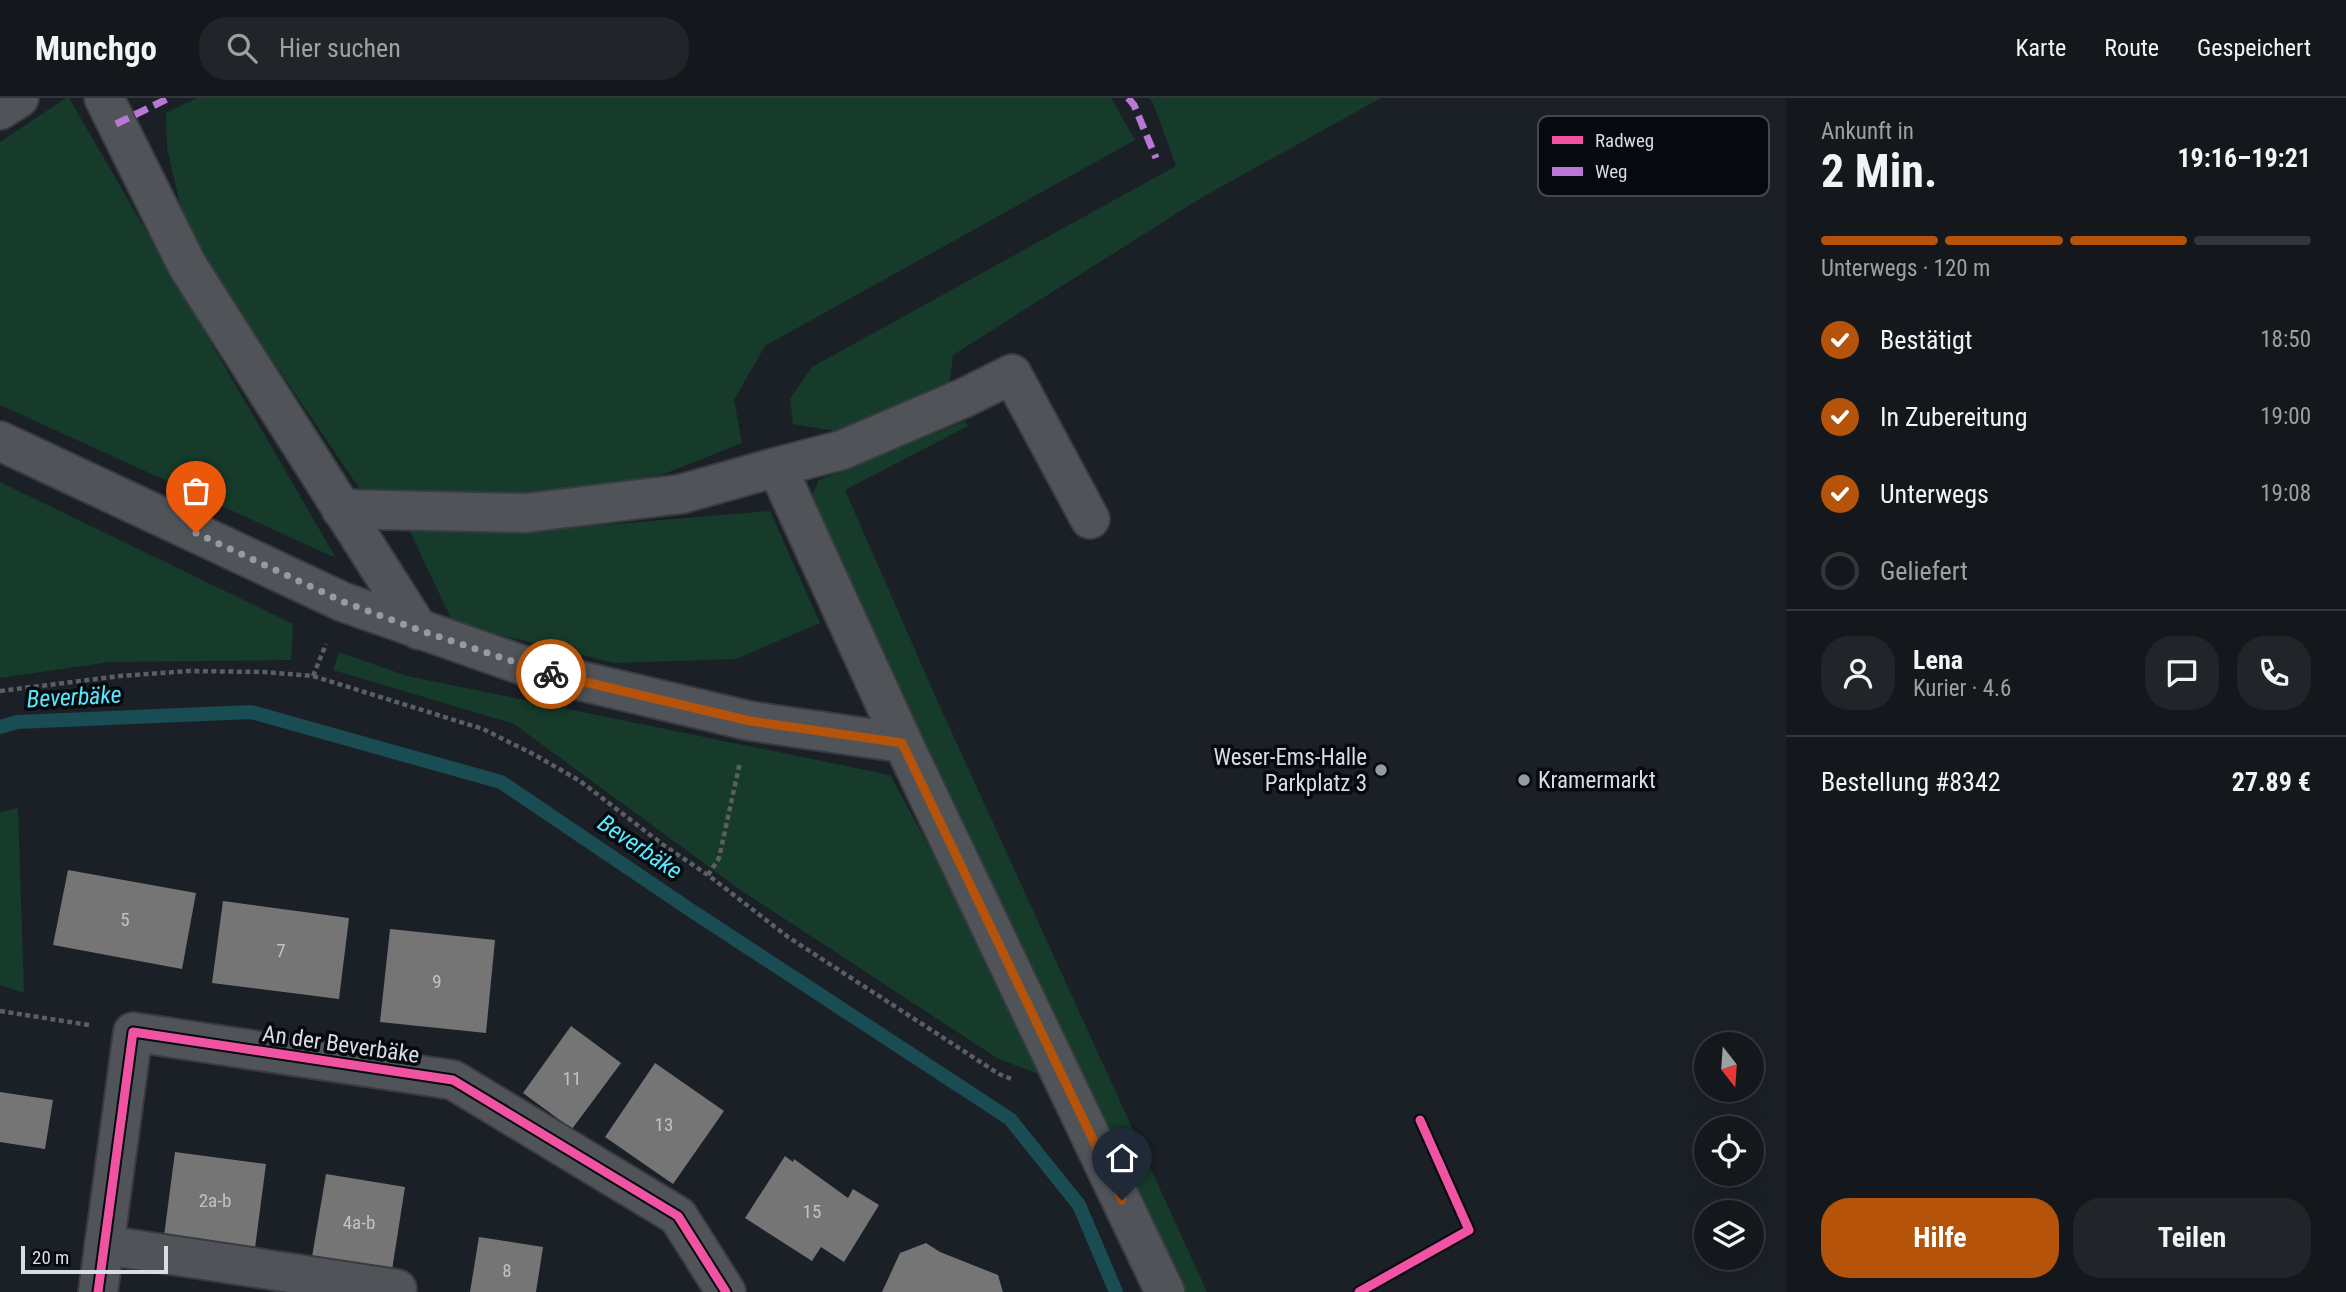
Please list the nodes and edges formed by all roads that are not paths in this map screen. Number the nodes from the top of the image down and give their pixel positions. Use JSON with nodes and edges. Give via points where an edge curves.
{"nodes":[{"id":1,"x":19,"y":98,"type":"edge"},
{"id":2,"x":104,"y":98,"type":"edge"},
{"id":3,"x":0,"y":110,"type":"edge"},
{"id":4,"x":0,"y":441,"type":"edge"},
{"id":5,"x":777,"y":467,"type":"junction"},
{"id":6,"x":341,"y":509,"type":"junction"},
{"id":7,"x":1090,"y":519,"type":"dead end"},
{"id":8,"x":419,"y":630,"type":"junction"},
{"id":9,"x":902,"y":743,"type":"junction"},
{"id":10,"x":104,"y":1245,"type":"junction"},
{"id":11,"x":397,"y":1289,"type":"dead end"},
{"id":12,"x":98,"y":1292,"type":"edge"},
{"id":13,"x":726,"y":1292,"type":"edge"},
{"id":14,"x":1165,"y":1292,"type":"edge"}],
"edges":[{"from":1,"to":3,"type":"street"},
{"from":2,"to":6,"type":"street","via":[[187,265]]},
{"from":4,"to":8,"type":"street","via":[[344,602]]},
{"from":5,"to":6,"type":"street","via":[[681,494],[526,513]]},
{"from":5,"to":7,"type":"street","via":[[842,450],[1012,374]]},
{"from":5,"to":9,"type":"street"},
{"from":6,"to":8,"type":"street"},
{"from":8,"to":9,"type":"street","via":[[539,671],[750,721]]},
{"from":9,"to":14,"type":"street"},
{"from":10,"to":11,"type":"street"},
{"from":10,"to":12,"type":"street","name":"An der Beverbäke"},
{"from":10,"to":13,"type":"street","name":"An der Beverbäke","via":[[133,1032],[453,1080],[678,1216]]}]}
